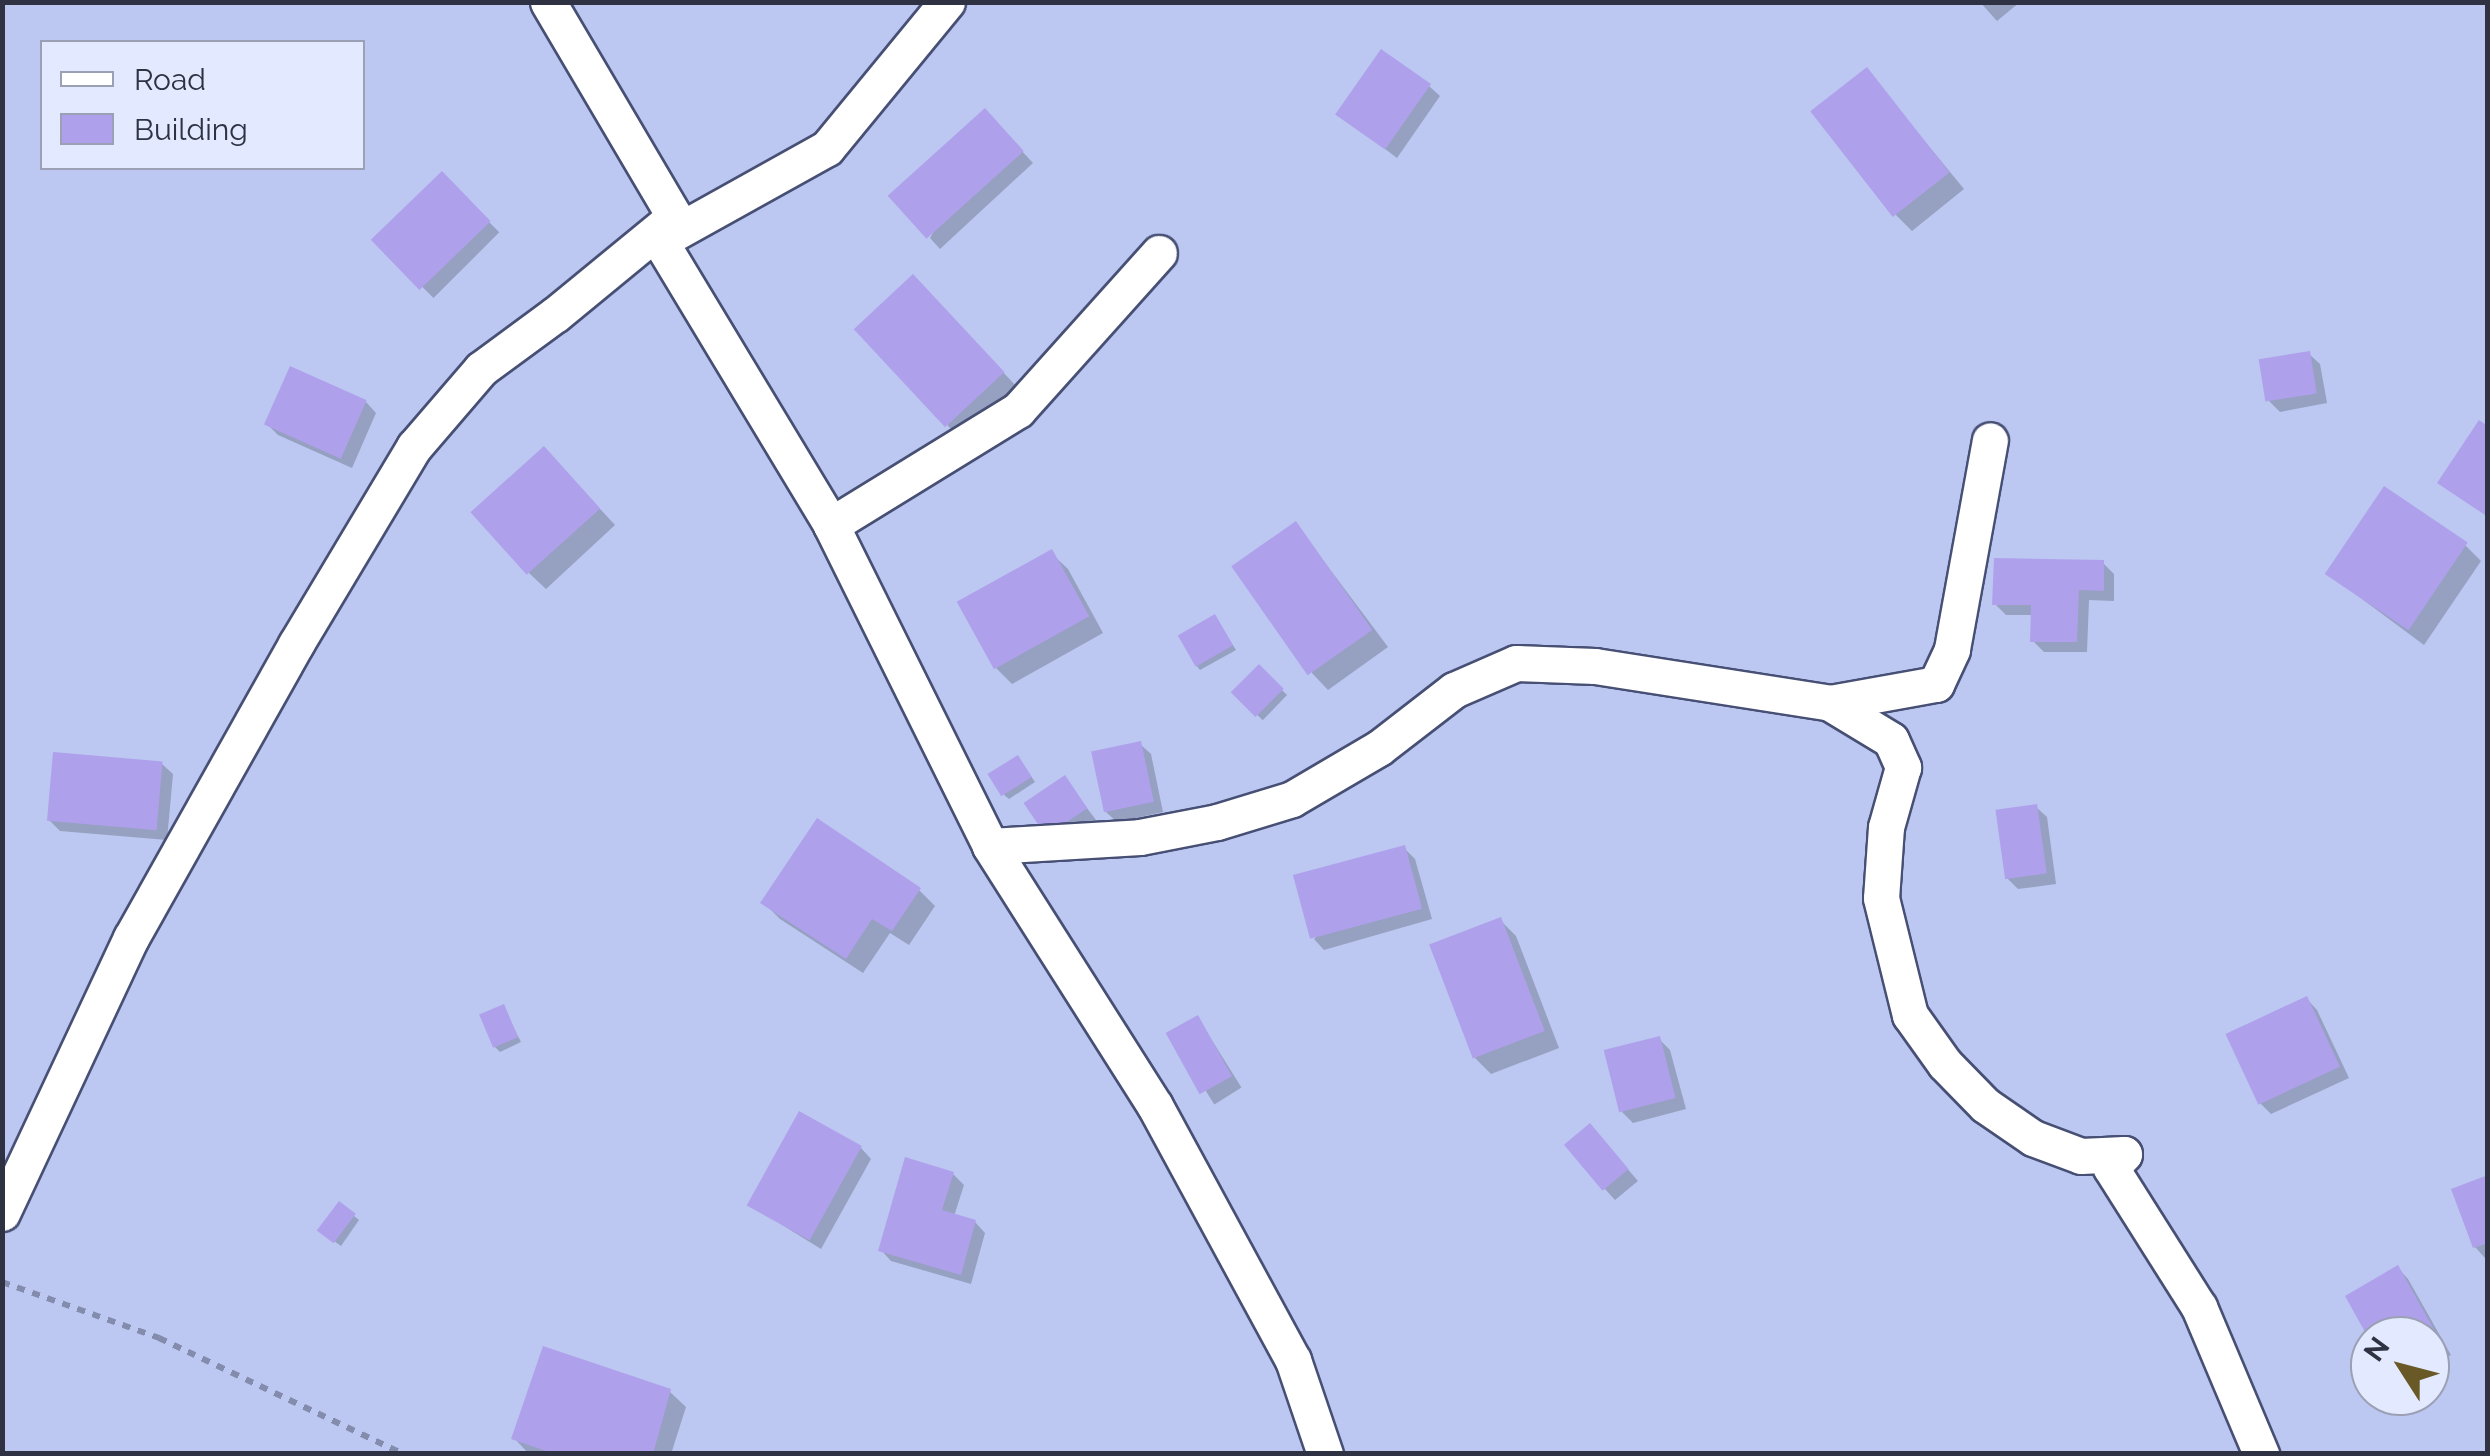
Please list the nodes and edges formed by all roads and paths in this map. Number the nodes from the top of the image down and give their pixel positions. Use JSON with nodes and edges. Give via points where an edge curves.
{"nodes":[{"id":1,"x":548,"y":2,"type":"edge"},
{"id":2,"x":948,"y":2,"type":"edge"},
{"id":3,"x":667,"y":229,"type":"junction"},
{"id":4,"x":1159,"y":253,"type":"dead end"},
{"id":5,"x":1990,"y":440,"type":"dead end"},
{"id":6,"x":831,"y":524,"type":"junction"},
{"id":7,"x":1830,"y":703,"type":"junction"},
{"id":8,"x":990,"y":846,"type":"junction"},
{"id":9,"x":2,"y":1213,"type":"edge"},
{"id":10,"x":2,"y":1282,"type":"edge"},
{"id":11,"x":403,"y":1454,"type":"edge"},
{"id":12,"x":1325,"y":1454,"type":"edge"},
{"id":13,"x":2260,"y":1454,"type":"edge"}],
"edges":[{"from":1,"to":3,"type":"street"},
{"from":2,"to":3,"type":"street","via":[[827,148]]},
{"from":3,"to":6,"type":"street"},
{"from":3,"to":9,"type":"street","via":[[481,369],[414,447],[131,938]]},
{"from":4,"to":6,"type":"street","via":[[1018,410]]},
{"from":5,"to":7,"type":"street","via":[[1952,649],[1936,684]]},
{"from":6,"to":8,"type":"street"},
{"from":7,"to":8,"type":"street","via":[[1596,666],[1516,663],[1454,690],[1379,748],[1292,799],[1140,837]]},
{"from":7,"to":13,"type":"street","via":[[1891,740],[1903,767],[1886,828],[1881,898],[1910,1015],[1985,1105],[2033,1138],[2082,1156],[2124,1154],[2111,1168],[2199,1307]]},
{"from":8,"to":12,"type":"street","via":[[1156,1106],[1292,1360]]},
{"from":10,"to":11,"type":"path","via":[[160,1338]]}]}
